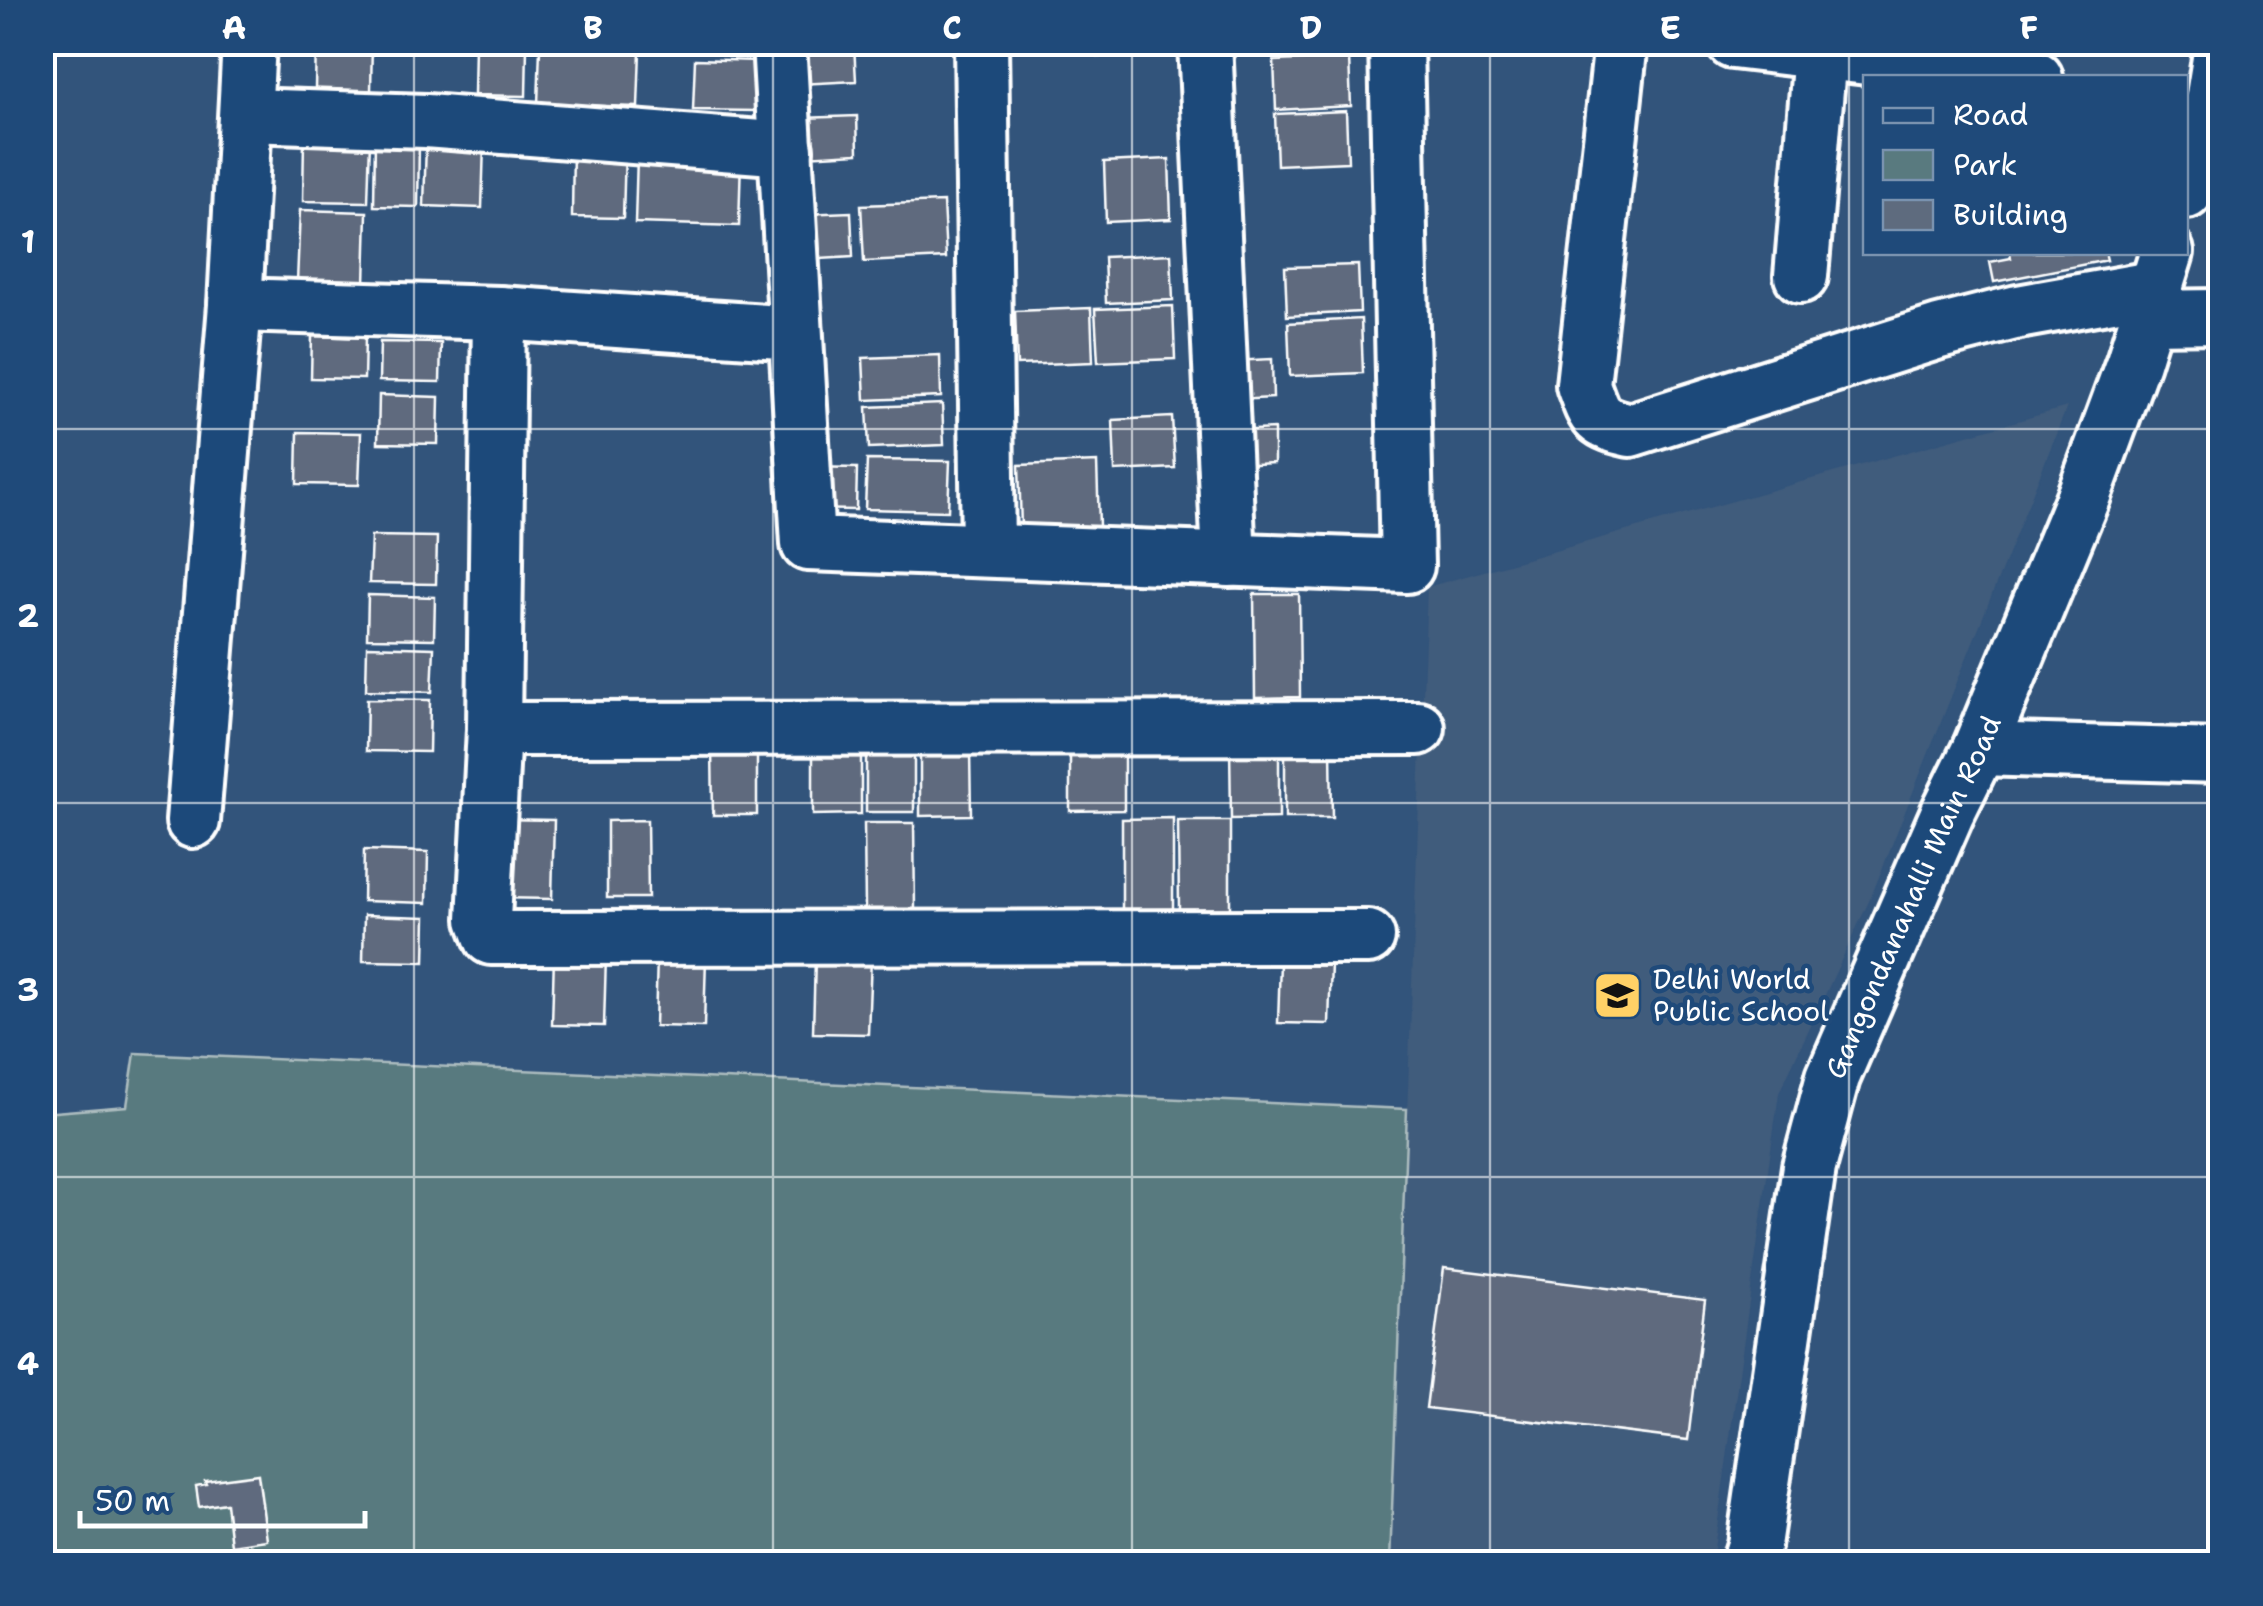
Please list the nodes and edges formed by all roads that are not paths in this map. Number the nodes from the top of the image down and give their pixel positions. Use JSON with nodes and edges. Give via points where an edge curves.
{"nodes":[{"id":1,"x":249,"y":42,"type":"edge"},
{"id":2,"x":778,"y":42,"type":"edge"},
{"id":3,"x":981,"y":42,"type":"edge"},
{"id":4,"x":1205,"y":42,"type":"edge"},
{"id":5,"x":1396,"y":42,"type":"edge"},
{"id":6,"x":1620,"y":42,"type":"edge"},
{"id":7,"x":1733,"y":42,"type":"edge"},
{"id":8,"x":1820,"y":54,"type":"junction"},
{"id":9,"x":1984,"y":75,"type":"edge"},
{"id":10,"x":2210,"y":85,"type":"edge"},
{"id":11,"x":246,"y":115,"type":"junction"},
{"id":12,"x":786,"y":149,"type":"junction"},
{"id":13,"x":2188,"y":183,"type":"edge"},
{"id":14,"x":1801,"y":276,"type":"dead end"},
{"id":15,"x":2158,"y":285,"type":"edge"},
{"id":16,"x":234,"y":305,"type":"junction"},
{"id":17,"x":499,"y":313,"type":"junction"},
{"id":18,"x":2220,"y":316,"type":"edge"},
{"id":19,"x":795,"y":333,"type":"junction"},
{"id":20,"x":988,"y":550,"type":"junction"},
{"id":21,"x":1229,"y":560,"type":"junction"},
{"id":22,"x":1418,"y":728,"type":"dead end"},
{"id":23,"x":494,"y":729,"type":"junction"},
{"id":24,"x":1979,"y":749,"type":"junction"},
{"id":25,"x":2220,"y":756,"type":"edge"},
{"id":26,"x":194,"y":821,"type":"dead end"},
{"id":27,"x":1368,"y":937,"type":"dead end"},
{"id":28,"x":1748,"y":1564,"type":"edge"}],
"edges":[{"from":1,"to":11,"type":"street"},
{"from":2,"to":12,"type":"street"},
{"from":3,"to":20,"type":"street"},
{"from":4,"to":21,"type":"street"},
{"from":5,"to":21,"type":"street","via":[[1407,566]]},
{"from":6,"to":15,"type":"street","via":[[1584,385],[1604,424],[1630,430],[1938,332]]},
{"from":7,"to":8,"type":"street"},
{"from":8,"to":9,"type":"street"},
{"from":8,"to":14,"type":"street"},
{"from":10,"to":13,"type":"street"},
{"from":11,"to":12,"type":"street","via":[[426,121]]},
{"from":11,"to":16,"type":"street"},
{"from":12,"to":19,"type":"street"},
{"from":15,"to":18,"type":"street"},
{"from":15,"to":24,"type":"street","name":"Gangondanahalli Main Road","via":[[2084,495]]},
{"from":16,"to":17,"type":"street"},
{"from":16,"to":26,"type":"street"},
{"from":17,"to":19,"type":"street"},
{"from":17,"to":23,"type":"street"},
{"from":19,"to":20,"type":"street","via":[[808,544]]},
{"from":20,"to":21,"type":"street"},
{"from":22,"to":23,"type":"street"},
{"from":23,"to":27,"type":"street","via":[[484,920],[491,938]]},
{"from":24,"to":25,"type":"street"},
{"from":24,"to":28,"type":"street","name":"Gangondanahalli Main Road","via":[[1833,1077],[1810,1166]]}]}
